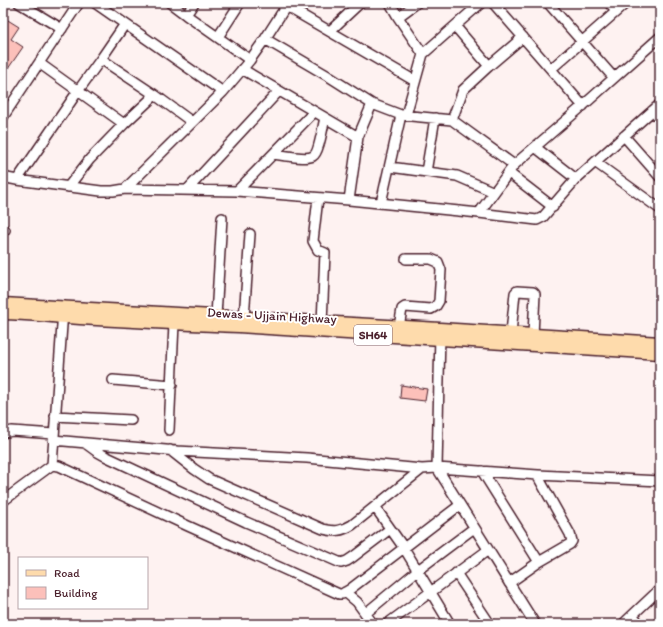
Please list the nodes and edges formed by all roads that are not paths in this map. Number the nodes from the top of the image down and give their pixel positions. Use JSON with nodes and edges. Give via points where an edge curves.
{"nodes":[{"id":1,"x":21,"y":3,"type":"edge"},
{"id":2,"x":79,"y":3,"type":"edge"},
{"id":3,"x":95,"y":3,"type":"edge"},
{"id":4,"x":170,"y":3,"type":"edge"},
{"id":5,"x":194,"y":3,"type":"edge"},
{"id":6,"x":240,"y":3,"type":"edge"},
{"id":7,"x":360,"y":3,"type":"edge"},
{"id":8,"x":390,"y":3,"type":"edge"},
{"id":9,"x":417,"y":3,"type":"edge"},
{"id":10,"x":481,"y":3,"type":"edge"},
{"id":11,"x":493,"y":3,"type":"edge"},
{"id":12,"x":548,"y":3,"type":"edge"},
{"id":13,"x":609,"y":3,"type":"edge"},
{"id":14,"x":626,"y":3,"type":"edge"},
{"id":15,"x":287,"y":4,"type":"edge"},
{"id":16,"x":616,"y":11,"type":"junction"},
{"id":17,"x":186,"y":14,"type":"junction"},
{"id":18,"x":398,"y":17,"type":"junction"},
{"id":19,"x":125,"y":24,"type":"junction"},
{"id":20,"x":455,"y":26,"type":"junction"},
{"id":21,"x":62,"y":29,"type":"junction"},
{"id":22,"x":330,"y":31,"type":"junction"},
{"id":23,"x":218,"y":37,"type":"junction"},
{"id":24,"x":523,"y":37,"type":"junction"},
{"id":25,"x":660,"y":37,"type":"edge"},
{"id":26,"x":265,"y":39,"type":"junction"},
{"id":27,"x":582,"y":42,"type":"junction"},
{"id":28,"x":423,"y":54,"type":"junction"},
{"id":29,"x":101,"y":59,"type":"junction"},
{"id":30,"x":250,"y":60,"type":"junction"},
{"id":31,"x":39,"y":63,"type":"junction"},
{"id":32,"x":489,"y":66,"type":"junction"},
{"id":33,"x":242,"y":69,"type":"junction"},
{"id":34,"x":551,"y":69,"type":"junction"},
{"id":35,"x":614,"y":78,"type":"junction"},
{"id":36,"x":415,"y":81,"type":"junction"},
{"id":37,"x":78,"y":91,"type":"junction"},
{"id":38,"x":279,"y":91,"type":"junction"},
{"id":39,"x":223,"y":92,"type":"junction"},
{"id":40,"x":155,"y":95,"type":"junction"},
{"id":41,"x":372,"y":104,"type":"junction"},
{"id":42,"x":660,"y":104,"type":"edge"},
{"id":43,"x":583,"y":106,"type":"junction"},
{"id":44,"x":652,"y":110,"type":"junction"},
{"id":45,"x":314,"y":112,"type":"junction"},
{"id":46,"x":404,"y":115,"type":"junction"},
{"id":47,"x":3,"y":117,"type":"edge"},
{"id":48,"x":325,"y":118,"type":"junction"},
{"id":49,"x":435,"y":118,"type":"junction"},
{"id":50,"x":660,"y":119,"type":"edge"},
{"id":51,"x":452,"y":120,"type":"junction"},
{"id":52,"x":192,"y":122,"type":"junction"},
{"id":53,"x":124,"y":124,"type":"junction"},
{"id":54,"x":624,"y":136,"type":"junction"},
{"id":55,"x":358,"y":137,"type":"junction"},
{"id":56,"x":535,"y":148,"type":"junction"},
{"id":57,"x":273,"y":154,"type":"junction"},
{"id":58,"x":595,"y":162,"type":"junction"},
{"id":59,"x":390,"y":167,"type":"junction"},
{"id":60,"x":511,"y":169,"type":"junction"},
{"id":61,"x":426,"y":172,"type":"junction"},
{"id":62,"x":3,"y":175,"type":"edge"},
{"id":63,"x":660,"y":176,"type":"edge"},
{"id":64,"x":576,"y":179,"type":"junction"},
{"id":65,"x":17,"y":180,"type":"junction"},
{"id":66,"x":68,"y":187,"type":"junction"},
{"id":67,"x":126,"y":189,"type":"junction"},
{"id":68,"x":187,"y":190,"type":"junction"},
{"id":69,"x":237,"y":191,"type":"junction"},
{"id":70,"x":494,"y":192,"type":"junction"},
{"id":71,"x":318,"y":198,"type":"junction"},
{"id":72,"x":349,"y":200,"type":"junction"},
{"id":73,"x":381,"y":203,"type":"junction"},
{"id":74,"x":552,"y":207,"type":"junction"},
{"id":75,"x":660,"y":209,"type":"edge"},
{"id":76,"x":479,"y":213,"type":"junction"},
{"id":77,"x":222,"y":218,"type":"dead end"},
{"id":78,"x":250,"y":234,"type":"dead end"},
{"id":79,"x":406,"y":259,"type":"dead end"},
{"id":80,"x":3,"y":304,"type":"edge"},
{"id":81,"x":62,"y":312,"type":"junction"},
{"id":82,"x":3,"y":313,"type":"edge"},
{"id":83,"x":216,"y":316,"type":"junction"},
{"id":84,"x":244,"y":318,"type":"junction"},
{"id":85,"x":322,"y":323,"type":"junction"},
{"id":86,"x":174,"y":324,"type":"junction"},
{"id":87,"x":399,"y":327,"type":"junction"},
{"id":88,"x":440,"y":334,"type":"junction"},
{"id":89,"x":511,"y":334,"type":"junction"},
{"id":90,"x":533,"y":335,"type":"junction"},
{"id":91,"x":660,"y":343,"type":"edge"},
{"id":92,"x":660,"y":353,"type":"edge"},
{"id":93,"x":113,"y":380,"type":"dead end"},
{"id":94,"x":172,"y":385,"type":"junction"},
{"id":95,"x":55,"y":416,"type":"junction"},
{"id":96,"x":131,"y":420,"type":"dead end"},
{"id":97,"x":169,"y":430,"type":"dead end"},
{"id":98,"x":3,"y":433,"type":"edge"},
{"id":99,"x":53,"y":437,"type":"junction"},
{"id":100,"x":85,"y":443,"type":"junction"},
{"id":101,"x":170,"y":450,"type":"junction"},
{"id":102,"x":52,"y":465,"type":"junction"},
{"id":103,"x":437,"y":468,"type":"junction"},
{"id":104,"x":422,"y":469,"type":"junction"},
{"id":105,"x":482,"y":471,"type":"junction"},
{"id":106,"x":537,"y":475,"type":"junction"},
{"id":107,"x":660,"y":481,"type":"edge"},
{"id":108,"x":3,"y":501,"type":"edge"},
{"id":109,"x":460,"y":505,"type":"junction"},
{"id":110,"x":375,"y":507,"type":"junction"},
{"id":111,"x":474,"y":528,"type":"junction"},
{"id":112,"x":390,"y":529,"type":"junction"},
{"id":113,"x":404,"y":548,"type":"junction"},
{"id":114,"x":488,"y":550,"type":"junction"},
{"id":115,"x":539,"y":562,"type":"junction"},
{"id":116,"x":418,"y":570,"type":"junction"},
{"id":117,"x":456,"y":573,"type":"junction"},
{"id":118,"x":508,"y":583,"type":"junction"},
{"id":119,"x":660,"y":590,"type":"edge"},
{"id":120,"x":345,"y":592,"type":"junction"},
{"id":121,"x":431,"y":592,"type":"junction"},
{"id":122,"x":366,"y":613,"type":"junction"},
{"id":123,"x":633,"y":615,"type":"junction"},
{"id":124,"x":373,"y":624,"type":"edge"},
{"id":125,"x":387,"y":624,"type":"edge"},
{"id":126,"x":450,"y":624,"type":"edge"},
{"id":127,"x":490,"y":624,"type":"edge"},
{"id":128,"x":535,"y":624,"type":"edge"},
{"id":129,"x":623,"y":624,"type":"edge"},
{"id":130,"x":639,"y":624,"type":"edge"}],
"edges":[{"from":1,"to":21,"type":"street"},
{"from":2,"to":21,"type":"street"},
{"from":3,"to":19,"type":"street"},
{"from":4,"to":17,"type":"street"},
{"from":5,"to":17,"type":"street"},
{"from":6,"to":23,"type":"street"},
{"from":7,"to":22,"type":"street"},
{"from":8,"to":18,"type":"street"},
{"from":9,"to":18,"type":"street"},
{"from":10,"to":20,"type":"street"},
{"from":11,"to":24,"type":"street"},
{"from":12,"to":27,"type":"street"},
{"from":13,"to":16,"type":"street"},
{"from":14,"to":16,"type":"street"},
{"from":15,"to":22,"type":"street"},
{"from":15,"to":26,"type":"street"},
{"from":16,"to":27,"type":"street"},
{"from":17,"to":23,"type":"street"},
{"from":18,"to":28,"type":"street"},
{"from":19,"to":29,"type":"street"},
{"from":19,"to":39,"type":"street"},
{"from":20,"to":28,"type":"street"},
{"from":20,"to":32,"type":"street"},
{"from":21,"to":31,"type":"street"},
{"from":22,"to":36,"type":"street"},
{"from":23,"to":30,"type":"street"},
{"from":24,"to":32,"type":"street"},
{"from":24,"to":34,"type":"street"},
{"from":25,"to":35,"type":"street"},
{"from":26,"to":30,"type":"street"},
{"from":26,"to":41,"type":"street"},
{"from":27,"to":34,"type":"street"},
{"from":27,"to":35,"type":"street"},
{"from":28,"to":36,"type":"street"},
{"from":29,"to":37,"type":"street"},
{"from":29,"to":40,"type":"street"},
{"from":30,"to":33,"type":"street"},
{"from":31,"to":37,"type":"street"},
{"from":31,"to":47,"type":"street"},
{"from":32,"to":51,"type":"street","via":[[463,90]]},
{"from":33,"to":38,"type":"street"},
{"from":33,"to":39,"type":"street"},
{"from":34,"to":43,"type":"street"},
{"from":35,"to":43,"type":"street"},
{"from":36,"to":46,"type":"street"},
{"from":37,"to":53,"type":"street"},
{"from":37,"to":65,"type":"street"},
{"from":38,"to":45,"type":"street"},
{"from":38,"to":68,"type":"street"},
{"from":39,"to":52,"type":"street"},
{"from":40,"to":52,"type":"street"},
{"from":40,"to":53,"type":"street"},
{"from":41,"to":46,"type":"street"},
{"from":41,"to":55,"type":"street"},
{"from":42,"to":44,"type":"street"},
{"from":43,"to":56,"type":"street"},
{"from":44,"to":50,"type":"street"},
{"from":44,"to":54,"type":"street"},
{"from":45,"to":48,"type":"street"},
{"from":45,"to":57,"type":"street"},
{"from":46,"to":49,"type":"street"},
{"from":46,"to":59,"type":"street"},
{"from":48,"to":55,"type":"street"},
{"from":48,"to":57,"type":"street","via":[[317,152],[313,156],[307,158]]},
{"from":49,"to":51,"type":"street"},
{"from":49,"to":61,"type":"street"},
{"from":51,"to":60,"type":"street"},
{"from":52,"to":67,"type":"street"},
{"from":53,"to":66,"type":"street","via":[[90,159]]},
{"from":54,"to":58,"type":"street"},
{"from":54,"to":63,"type":"street"},
{"from":55,"to":72,"type":"street"},
{"from":56,"to":60,"type":"street"},
{"from":56,"to":64,"type":"street"},
{"from":57,"to":69,"type":"street"},
{"from":58,"to":64,"type":"street"},
{"from":58,"to":75,"type":"street"},
{"from":59,"to":61,"type":"street"},
{"from":59,"to":73,"type":"street"},
{"from":60,"to":70,"type":"street"},
{"from":60,"to":74,"type":"street"},
{"from":61,"to":70,"type":"street","via":[[457,176]]},
{"from":62,"to":65,"type":"street"},
{"from":64,"to":74,"type":"street"},
{"from":65,"to":66,"type":"street"},
{"from":66,"to":67,"type":"street","via":[[101,191]]},
{"from":67,"to":68,"type":"street"},
{"from":68,"to":69,"type":"street"},
{"from":69,"to":71,"type":"street"},
{"from":70,"to":76,"type":"street"},
{"from":71,"to":72,"type":"street"},
{"from":71,"to":85,"type":"street","via":[[313,241],[318,250],[325,253]]},
{"from":72,"to":73,"type":"street"},
{"from":73,"to":76,"type":"street"},
{"from":74,"to":76,"type":"street","via":[[537,220]]},
{"from":77,"to":83,"type":"street"},
{"from":78,"to":84,"type":"street"},
{"from":79,"to":87,"type":"street","via":[[431,259],[438,262],[441,270],[439,302],[431,309],[402,308]]},
{"from":80,"to":81,"type":"main road","name":"Dewas - Ujjain Highway","number":"SH64"},
{"from":81,"to":82,"type":"main road","name":"Dewas - Ujjain Highway","number":"SH64"},
{"from":81,"to":83,"type":"main road","name":"Dewas - Ujjain Highway","number":"SH64"},
{"from":81,"to":86,"type":"main road","name":"Dewas - Ujjain Highway","number":"SH64"},
{"from":81,"to":95,"type":"street"},
{"from":83,"to":84,"type":"main road","name":"Dewas - Ujjain Highway","number":"SH64"},
{"from":84,"to":85,"type":"main road","name":"Dewas - Ujjain Highway","number":"SH64"},
{"from":85,"to":87,"type":"main road","name":"Dewas - Ujjain Highway","number":"SH64"},
{"from":86,"to":88,"type":"main road","name":"Dewas - Ujjain Highway","number":"SH64"},
{"from":86,"to":94,"type":"street"},
{"from":87,"to":88,"type":"main road","name":"Dewas - Ujjain Highway","number":"SH64"},
{"from":88,"to":89,"type":"main road","name":"Dewas - Ujjain Highway","number":"SH64"},
{"from":88,"to":92,"type":"main road","name":"Dewas - Ujjain Highway","number":"SH64"},
{"from":88,"to":103,"type":"street"},
{"from":89,"to":90,"type":"main road","name":"Dewas - Ujjain Highway","number":"SH64"},
{"from":89,"to":90,"type":"street","via":[[517,291],[536,294]]},
{"from":90,"to":91,"type":"main road","name":"Dewas - Ujjain Highway","number":"SH64"},
{"from":93,"to":94,"type":"street"},
{"from":94,"to":97,"type":"street"},
{"from":95,"to":96,"type":"street"},
{"from":95,"to":99,"type":"street"},
{"from":98,"to":99,"type":"street","via":[[12,431]]},
{"from":99,"to":100,"type":"street"},
{"from":99,"to":102,"type":"street"},
{"from":100,"to":101,"type":"street"},
{"from":100,"to":112,"type":"street","via":[[118,462],[341,563]]},
{"from":101,"to":104,"type":"street","via":[[307,458]]},
{"from":101,"to":110,"type":"street","via":[[209,479],[331,531],[345,529]]},
{"from":102,"to":108,"type":"street"},
{"from":102,"to":120,"type":"street","via":[[337,593]]},
{"from":103,"to":104,"type":"street"},
{"from":103,"to":105,"type":"street"},
{"from":103,"to":109,"type":"street"},
{"from":104,"to":110,"type":"street"},
{"from":105,"to":106,"type":"street"},
{"from":105,"to":115,"type":"street"},
{"from":106,"to":107,"type":"street"},
{"from":106,"to":115,"type":"street","via":[[572,541]]},
{"from":109,"to":111,"type":"street"},
{"from":109,"to":113,"type":"street"},
{"from":110,"to":112,"type":"street"},
{"from":111,"to":114,"type":"street"},
{"from":111,"to":116,"type":"street"},
{"from":112,"to":113,"type":"street"},
{"from":113,"to":116,"type":"street"},
{"from":113,"to":120,"type":"street"},
{"from":114,"to":117,"type":"street"},
{"from":114,"to":118,"type":"street"},
{"from":115,"to":118,"type":"street"},
{"from":116,"to":121,"type":"street"},
{"from":116,"to":122,"type":"street"},
{"from":117,"to":121,"type":"street"},
{"from":117,"to":127,"type":"street"},
{"from":118,"to":128,"type":"street"},
{"from":119,"to":123,"type":"street"},
{"from":120,"to":122,"type":"street"},
{"from":121,"to":125,"type":"street"},
{"from":121,"to":126,"type":"street"},
{"from":122,"to":124,"type":"street"},
{"from":123,"to":129,"type":"street"},
{"from":123,"to":130,"type":"street"}]}
